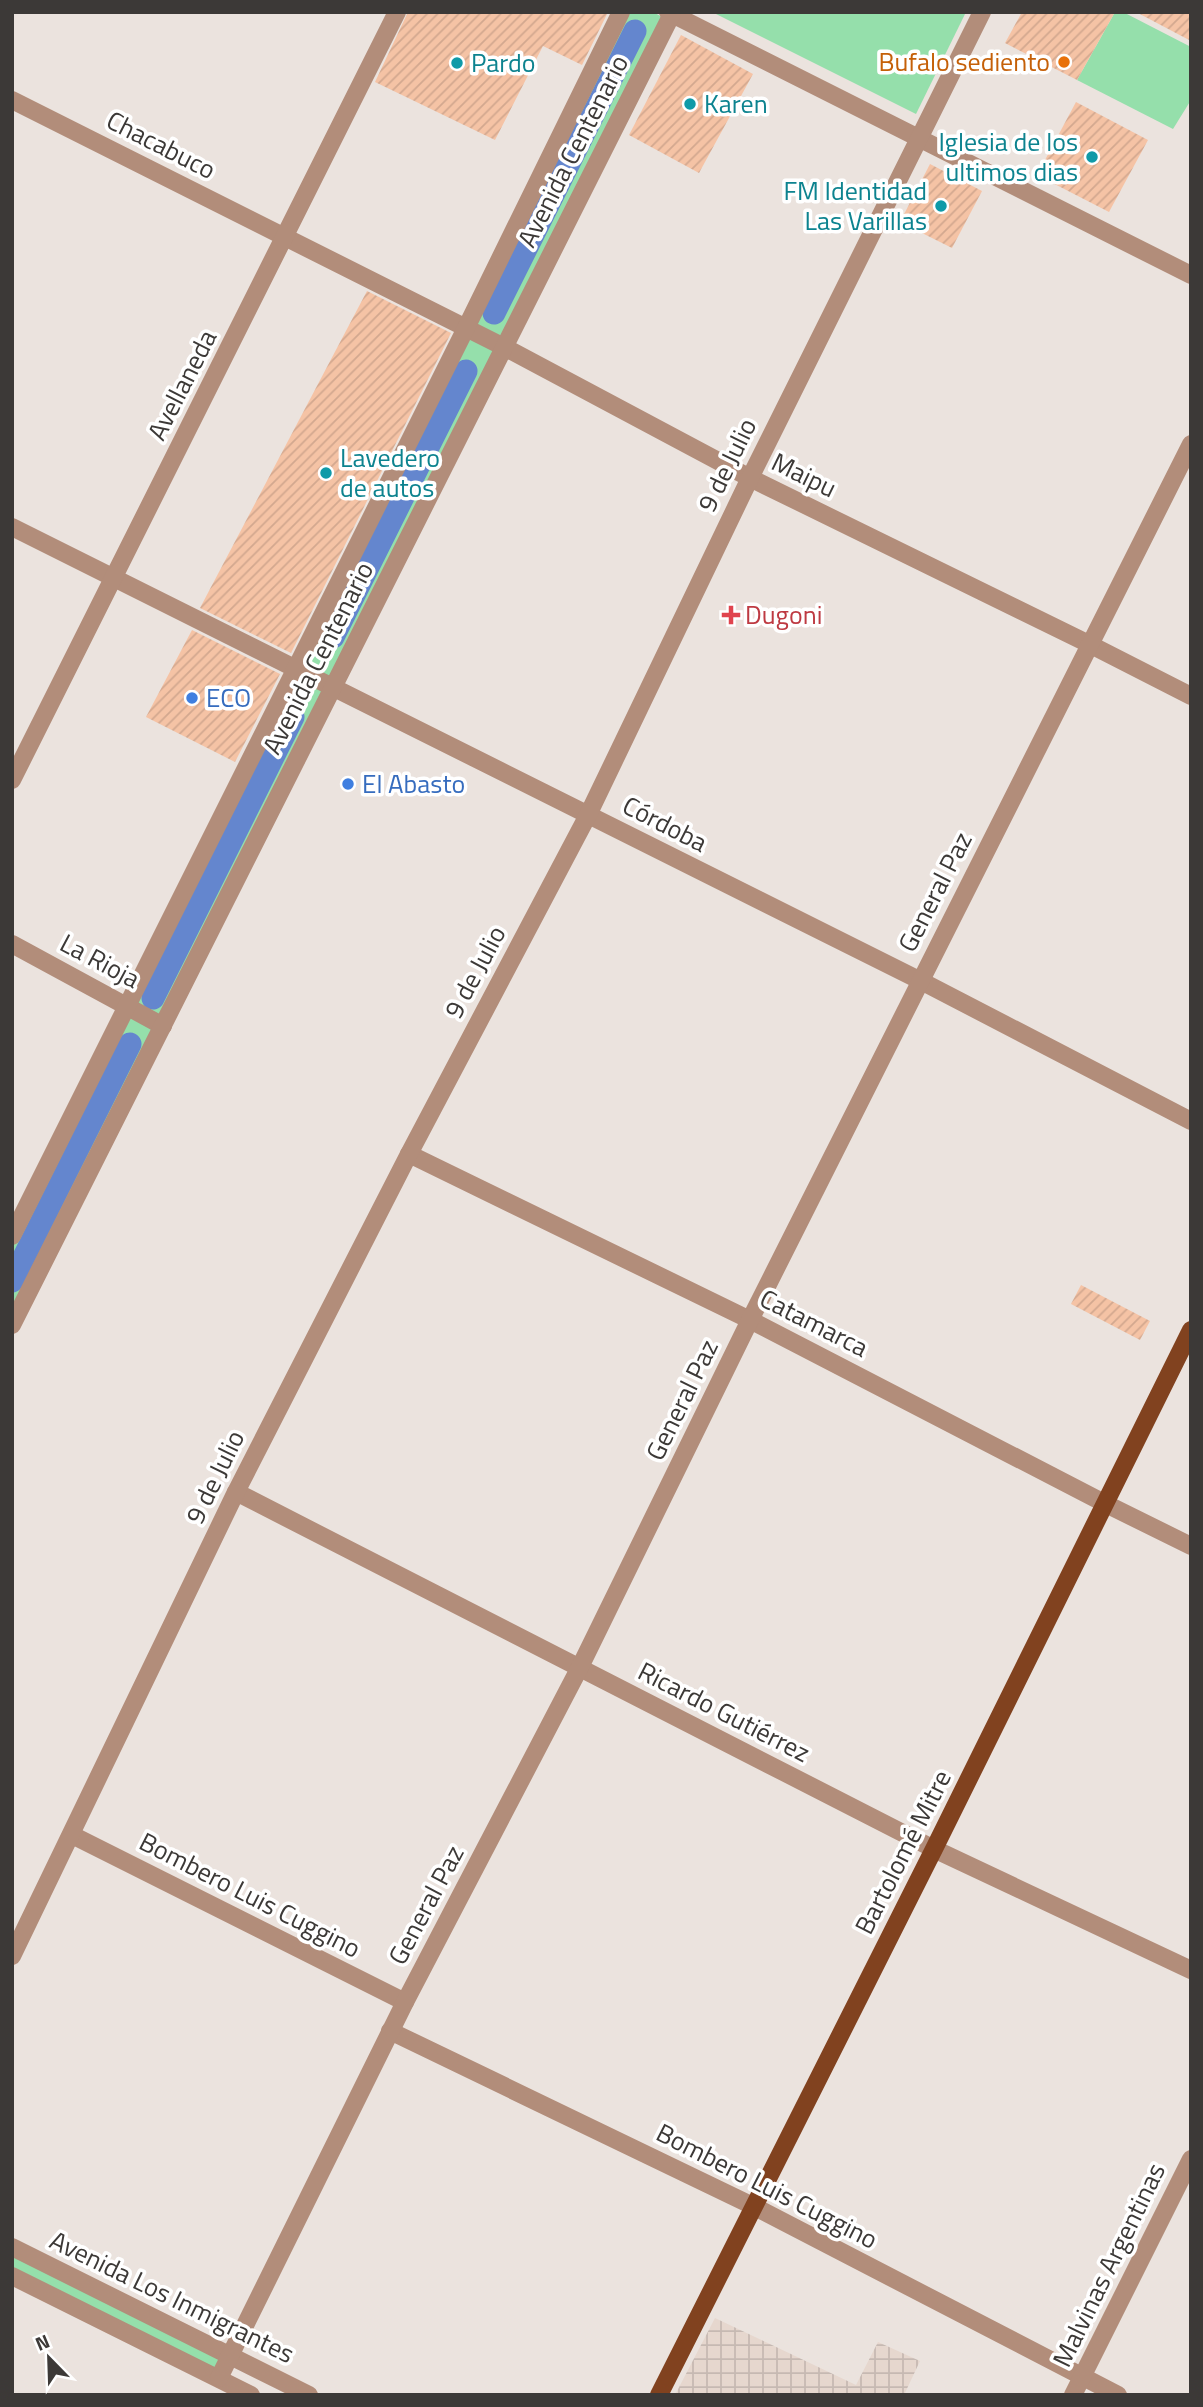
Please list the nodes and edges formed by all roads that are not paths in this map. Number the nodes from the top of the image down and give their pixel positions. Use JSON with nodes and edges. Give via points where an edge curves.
{"nodes":[{"id":1,"x":397,"y":12,"type":"edge"},
{"id":2,"x":621,"y":12,"type":"edge"},
{"id":3,"x":982,"y":12,"type":"edge"},
{"id":4,"x":670,"y":13,"type":"edge"},
{"id":5,"x":12,"y":100,"type":"edge"},
{"id":6,"x":919,"y":139,"type":"junction"},
{"id":7,"x":286,"y":237,"type":"junction"},
{"id":8,"x":1191,"y":275,"type":"edge"},
{"id":9,"x":466,"y":328,"type":"junction"},
{"id":10,"x":504,"y":346,"type":"junction"},
{"id":11,"x":1191,"y":444,"type":"edge"},
{"id":12,"x":750,"y":478,"type":"junction"},
{"id":13,"x":12,"y":527,"type":"edge"},
{"id":14,"x":114,"y":578,"type":"junction"},
{"id":15,"x":1089,"y":644,"type":"junction"},
{"id":16,"x":296,"y":669,"type":"junction"},
{"id":17,"x":332,"y":687,"type":"junction"},
{"id":18,"x":1191,"y":696,"type":"edge"},
{"id":19,"x":12,"y":780,"type":"edge"},
{"id":20,"x":588,"y":815,"type":"junction"},
{"id":21,"x":12,"y":944,"type":"edge"},
{"id":22,"x":920,"y":981,"type":"junction"},
{"id":23,"x":128,"y":1006,"type":"junction"},
{"id":24,"x":163,"y":1026,"type":"junction"},
{"id":25,"x":1191,"y":1121,"type":"edge"},
{"id":26,"x":409,"y":1154,"type":"junction"},
{"id":27,"x":12,"y":1236,"type":"edge"},
{"id":28,"x":750,"y":1320,"type":"junction"},
{"id":29,"x":12,"y":1325,"type":"edge"},
{"id":30,"x":1191,"y":1330,"type":"edge"},
{"id":31,"x":236,"y":1492,"type":"junction"},
{"id":32,"x":1106,"y":1504,"type":"junction"},
{"id":33,"x":1191,"y":1546,"type":"edge"},
{"id":34,"x":580,"y":1667,"type":"junction"},
{"id":35,"x":72,"y":1835,"type":"junction"},
{"id":36,"x":934,"y":1849,"type":"junction"},
{"id":37,"x":12,"y":1956,"type":"edge"},
{"id":38,"x":1191,"y":1970,"type":"edge"},
{"id":39,"x":405,"y":2002,"type":"junction"},
{"id":40,"x":390,"y":2031,"type":"junction"},
{"id":41,"x":1191,"y":2159,"type":"edge"},
{"id":42,"x":753,"y":2206,"type":"junction"},
{"id":43,"x":12,"y":2247,"type":"edge"},
{"id":44,"x":12,"y":2276,"type":"edge"},
{"id":45,"x":230,"y":2355,"type":"junction"},
{"id":46,"x":1082,"y":2377,"type":"junction"},
{"id":47,"x":219,"y":2378,"type":"junction"},
{"id":48,"x":251,"y":2395,"type":"edge"},
{"id":49,"x":309,"y":2395,"type":"edge"},
{"id":50,"x":659,"y":2395,"type":"edge"},
{"id":51,"x":1073,"y":2395,"type":"edge"},
{"id":52,"x":1118,"y":2395,"type":"edge"}],
"edges":[{"from":1,"to":7,"type":"street","name":"Avellaneda"},
{"from":2,"to":9,"type":"street","name":"Avenida Centenario"},
{"from":3,"to":6,"type":"street","name":"9 de Julio"},
{"from":4,"to":6,"type":"street"},
{"from":4,"to":10,"type":"street","name":"Avenida Centenario"},
{"from":5,"to":7,"type":"street","name":"Chacabuco"},
{"from":6,"to":8,"type":"street"},
{"from":6,"to":12,"type":"street","name":"9 de Julio"},
{"from":7,"to":9,"type":"street","name":"Maipu"},
{"from":7,"to":14,"type":"street","name":"Avellaneda"},
{"from":9,"to":10,"type":"street","name":"Maipu"},
{"from":9,"to":16,"type":"street","name":"Avenida Centenario"},
{"from":10,"to":12,"type":"street","name":"Maipu"},
{"from":10,"to":17,"type":"street","name":"Avenida Centenario"},
{"from":11,"to":15,"type":"street","name":"General Paz"},
{"from":12,"to":15,"type":"street","name":"Maipu"},
{"from":12,"to":20,"type":"street","name":"9 de Julio"},
{"from":13,"to":14,"type":"street","name":"Córdoba"},
{"from":14,"to":16,"type":"street","name":"Córdoba"},
{"from":14,"to":19,"type":"street","name":"Avellaneda"},
{"from":15,"to":18,"type":"street","name":"Maipu"},
{"from":15,"to":22,"type":"street","name":"General Paz"},
{"from":16,"to":17,"type":"street","name":"Córdoba"},
{"from":16,"to":23,"type":"street","name":"Avenida Centenario"},
{"from":17,"to":20,"type":"street","name":"Córdoba"},
{"from":17,"to":24,"type":"street","name":"Avenida Centenario"},
{"from":20,"to":22,"type":"street","name":"Córdoba"},
{"from":20,"to":26,"type":"street","name":"9 de Julio"},
{"from":21,"to":23,"type":"street","name":"La Rioja"},
{"from":22,"to":25,"type":"street","name":"Córdoba"},
{"from":22,"to":28,"type":"street","name":"General Paz"},
{"from":23,"to":24,"type":"street","name":"La Rioja"},
{"from":23,"to":27,"type":"street","name":"Avenida Centenario"},
{"from":24,"to":29,"type":"street","name":"Avenida Centenario"},
{"from":26,"to":28,"type":"street","name":"Catamarca"},
{"from":26,"to":31,"type":"street","name":"9 de Julio"},
{"from":28,"to":32,"type":"street","name":"Catamarca"},
{"from":28,"to":34,"type":"street","name":"General Paz"},
{"from":30,"to":32,"type":"main road","name":"Bartolomé Mitre"},
{"from":31,"to":34,"type":"street","name":"Ricardo Gutiérrez"},
{"from":31,"to":35,"type":"street","name":"9 de Julio"},
{"from":32,"to":33,"type":"street","name":"Catamarca"},
{"from":32,"to":36,"type":"main road","name":"Bartolomé Mitre"},
{"from":34,"to":36,"type":"street","name":"Ricardo Gutiérrez"},
{"from":34,"to":39,"type":"street","name":"General Paz"},
{"from":35,"to":37,"type":"street","name":"9 de Julio"},
{"from":35,"to":39,"type":"street","name":"Bombero Luis Cuggino"},
{"from":36,"to":38,"type":"street","name":"Ricardo Gutiérrez"},
{"from":36,"to":42,"type":"main road","name":"Bartolomé Mitre"},
{"from":39,"to":40,"type":"street","name":"General Paz"},
{"from":40,"to":42,"type":"street","name":"Bombero Luis Cuggino"},
{"from":40,"to":45,"type":"street","name":"General Paz"},
{"from":41,"to":46,"type":"street","name":"Malvinas Argentinas"},
{"from":42,"to":46,"type":"street","name":"Bombero Luis Cuggino"},
{"from":42,"to":50,"type":"main road","name":"Bartolomé Mitre"},
{"from":43,"to":45,"type":"street","name":"Avenida Los Inmigrantes"},
{"from":44,"to":47,"type":"street","name":"Avenida Los Inmigrantes"},
{"from":45,"to":47,"type":"street","name":"General Paz"},
{"from":45,"to":49,"type":"street","name":"Avenida Los Inmigrantes"},
{"from":46,"to":51,"type":"street","name":"Malvinas Argentinas"},
{"from":46,"to":52,"type":"street","name":"Bombero Luis Cuggino"},
{"from":47,"to":48,"type":"street","name":"Avenida Los Inmigrantes"}]}
